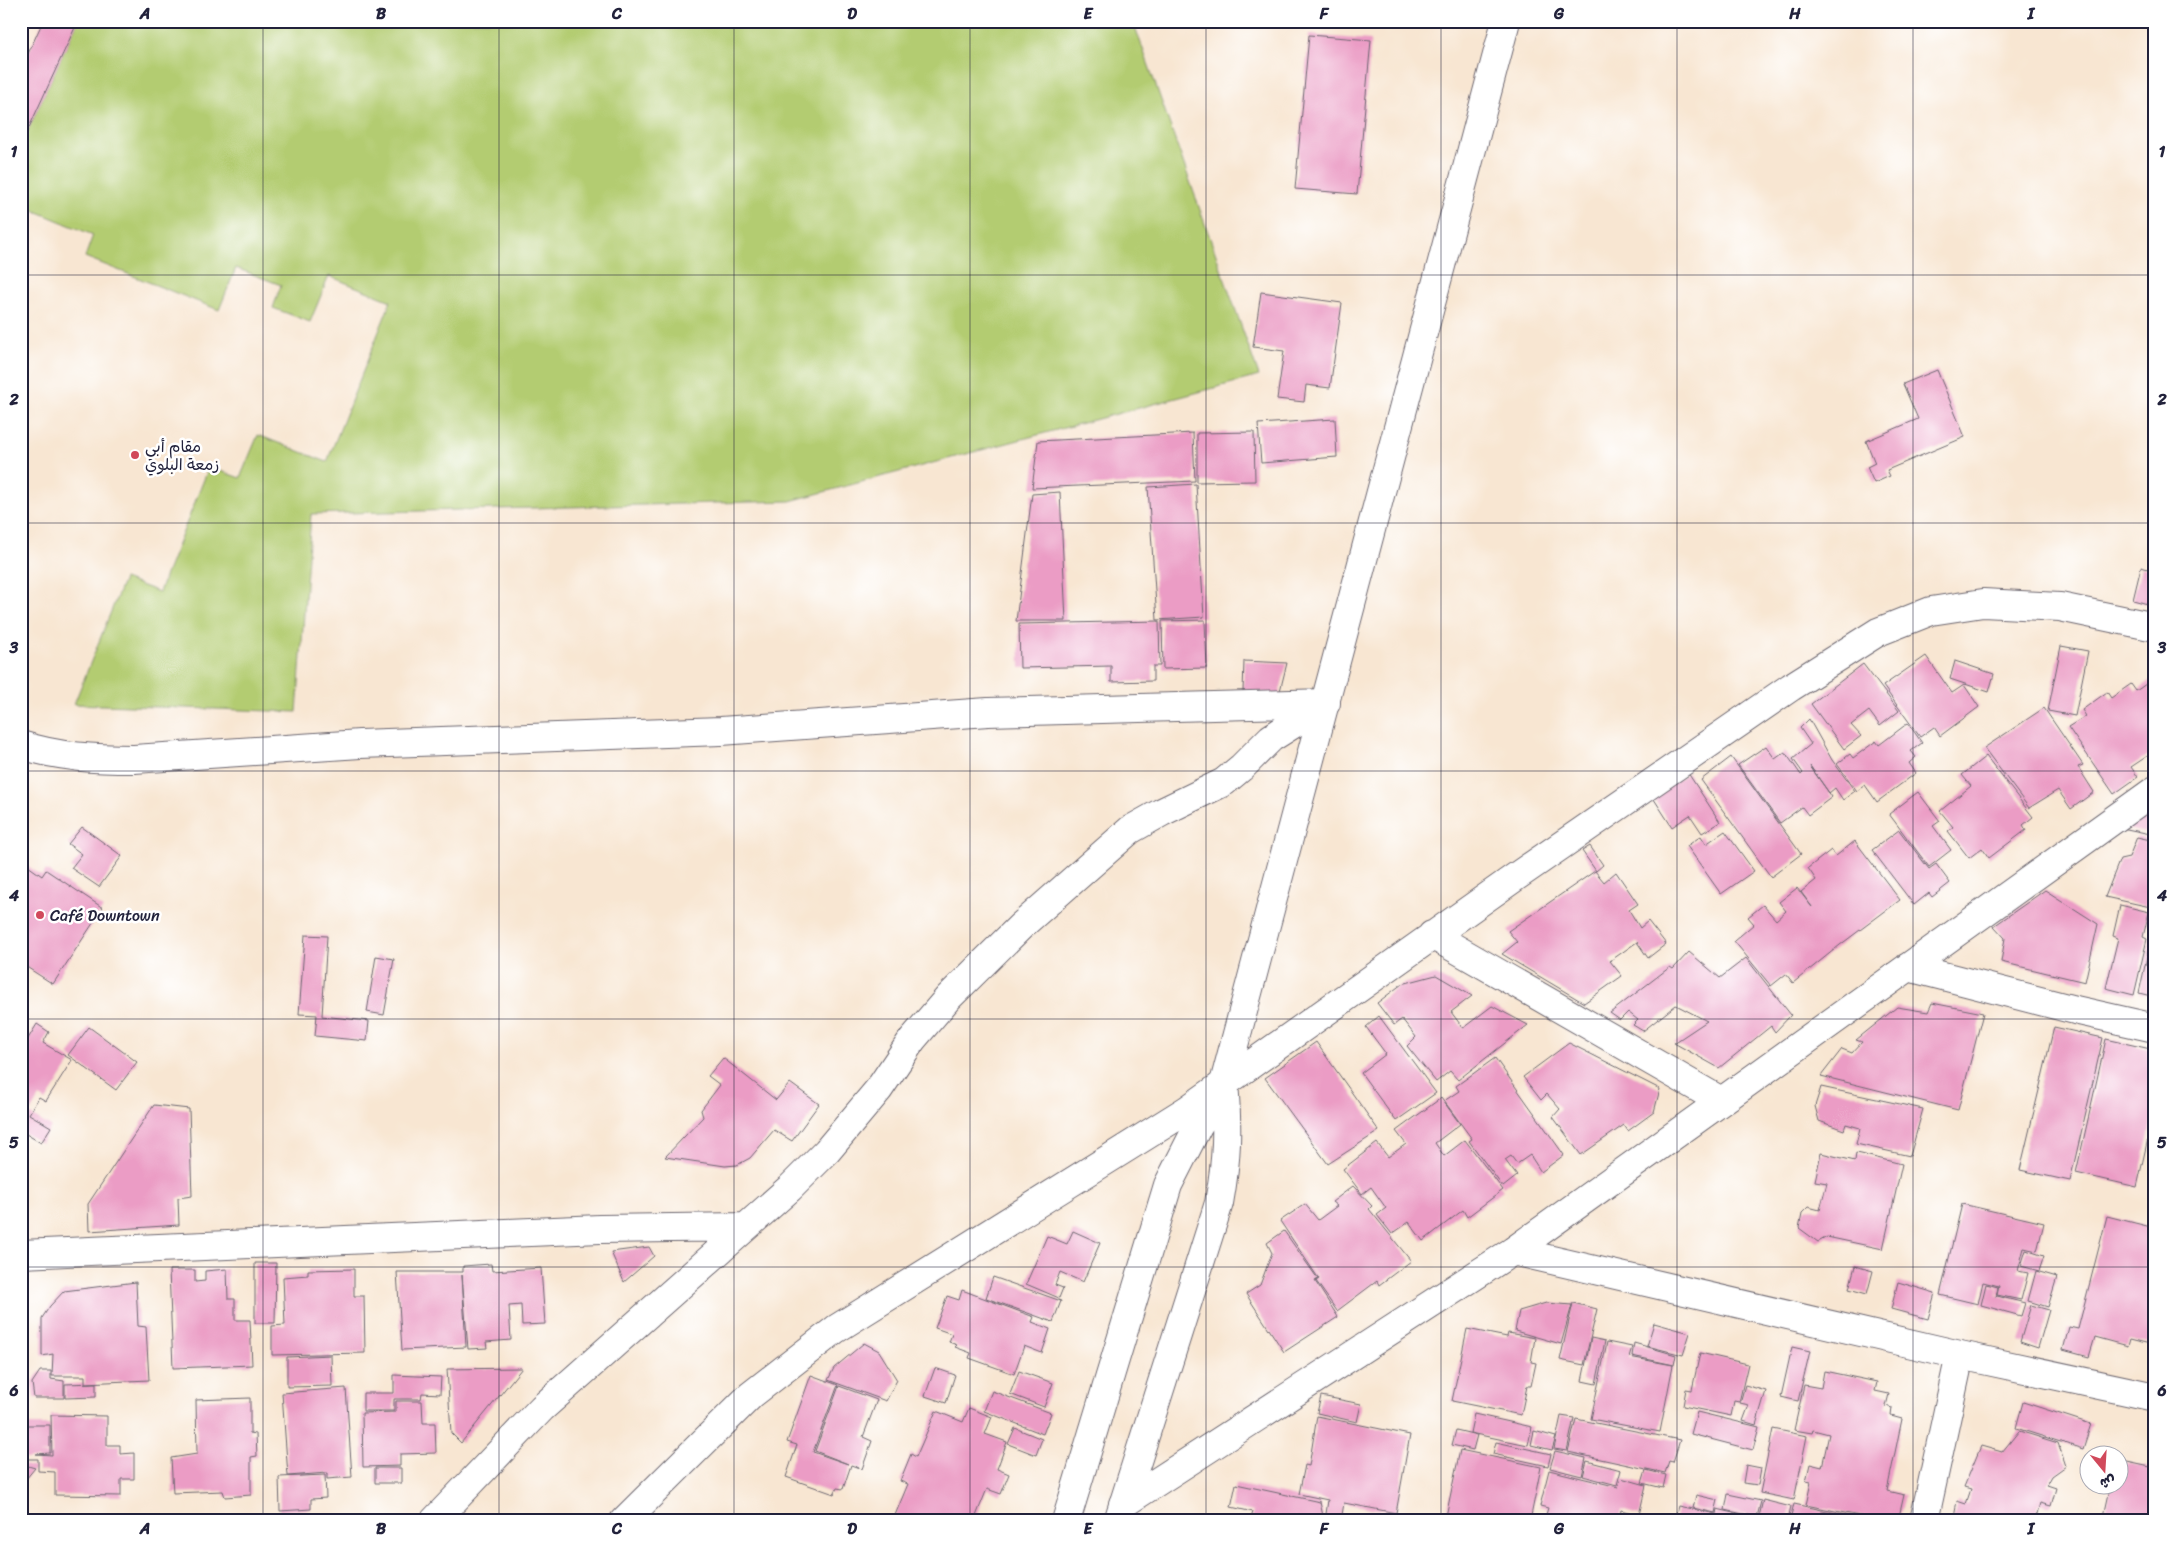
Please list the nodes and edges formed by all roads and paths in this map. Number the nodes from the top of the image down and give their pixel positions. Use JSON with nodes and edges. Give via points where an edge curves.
{"nodes":[{"id":1,"x":1506,"y":21,"type":"edge"},
{"id":2,"x":2155,"y":627,"type":"edge"},
{"id":3,"x":1326,"y":703,"type":"junction"},
{"id":4,"x":21,"y":745,"type":"edge"},
{"id":5,"x":2155,"y":790,"type":"edge"},
{"id":6,"x":1432,"y":936,"type":"junction"},
{"id":7,"x":1908,"y":967,"type":"junction"},
{"id":8,"x":2155,"y":1028,"type":"edge"},
{"id":9,"x":1224,"y":1083,"type":"junction"},
{"id":10,"x":1721,"y":1101,"type":"junction"},
{"id":11,"x":745,"y":1227,"type":"junction"},
{"id":12,"x":1513,"y":1251,"type":"junction"},
{"id":13,"x":21,"y":1254,"type":"edge"},
{"id":14,"x":1960,"y":1355,"type":"junction"},
{"id":15,"x":2155,"y":1397,"type":"edge"},
{"id":16,"x":1120,"y":1512,"type":"edge"},
{"id":17,"x":434,"y":1521,"type":"edge"},
{"id":18,"x":624,"y":1521,"type":"edge"},
{"id":19,"x":1066,"y":1521,"type":"edge"},
{"id":20,"x":1924,"y":1521,"type":"edge"}],
"edges":[{"from":1,"to":3,"type":"street"},
{"from":2,"to":6,"type":"street","via":[[2060,607],[1983,603],[1931,611],[1878,632],[1791,687]]},
{"from":3,"to":4,"type":"street","via":[[988,712],[721,731],[370,744],[134,759],[50,754]]},
{"from":3,"to":9,"type":"street"},
{"from":3,"to":11,"type":"street","via":[[1271,738],[1224,782],[1130,830],[1021,926],[948,998],[827,1150]]},
{"from":5,"to":7,"type":"street"},
{"from":6,"to":9,"type":"street"},
{"from":6,"to":10,"type":"street"},
{"from":7,"to":8,"type":"street"},
{"from":7,"to":10,"type":"street"},
{"from":9,"to":16,"type":"street","via":[[1228,1123],[1226,1164],[1219,1203]]},
{"from":9,"to":18,"type":"street","via":[[1187,1110],[836,1329],[751,1394]]},
{"from":9,"to":19,"type":"street","via":[[1168,1185]]},
{"from":10,"to":12,"type":"street"},
{"from":11,"to":13,"type":"street","via":[[600,1229]]},
{"from":11,"to":17,"type":"street","via":[[542,1408]]},
{"from":12,"to":14,"type":"street"},
{"from":12,"to":16,"type":"street"},
{"from":14,"to":15,"type":"street"},
{"from":14,"to":20,"type":"street"}]}
